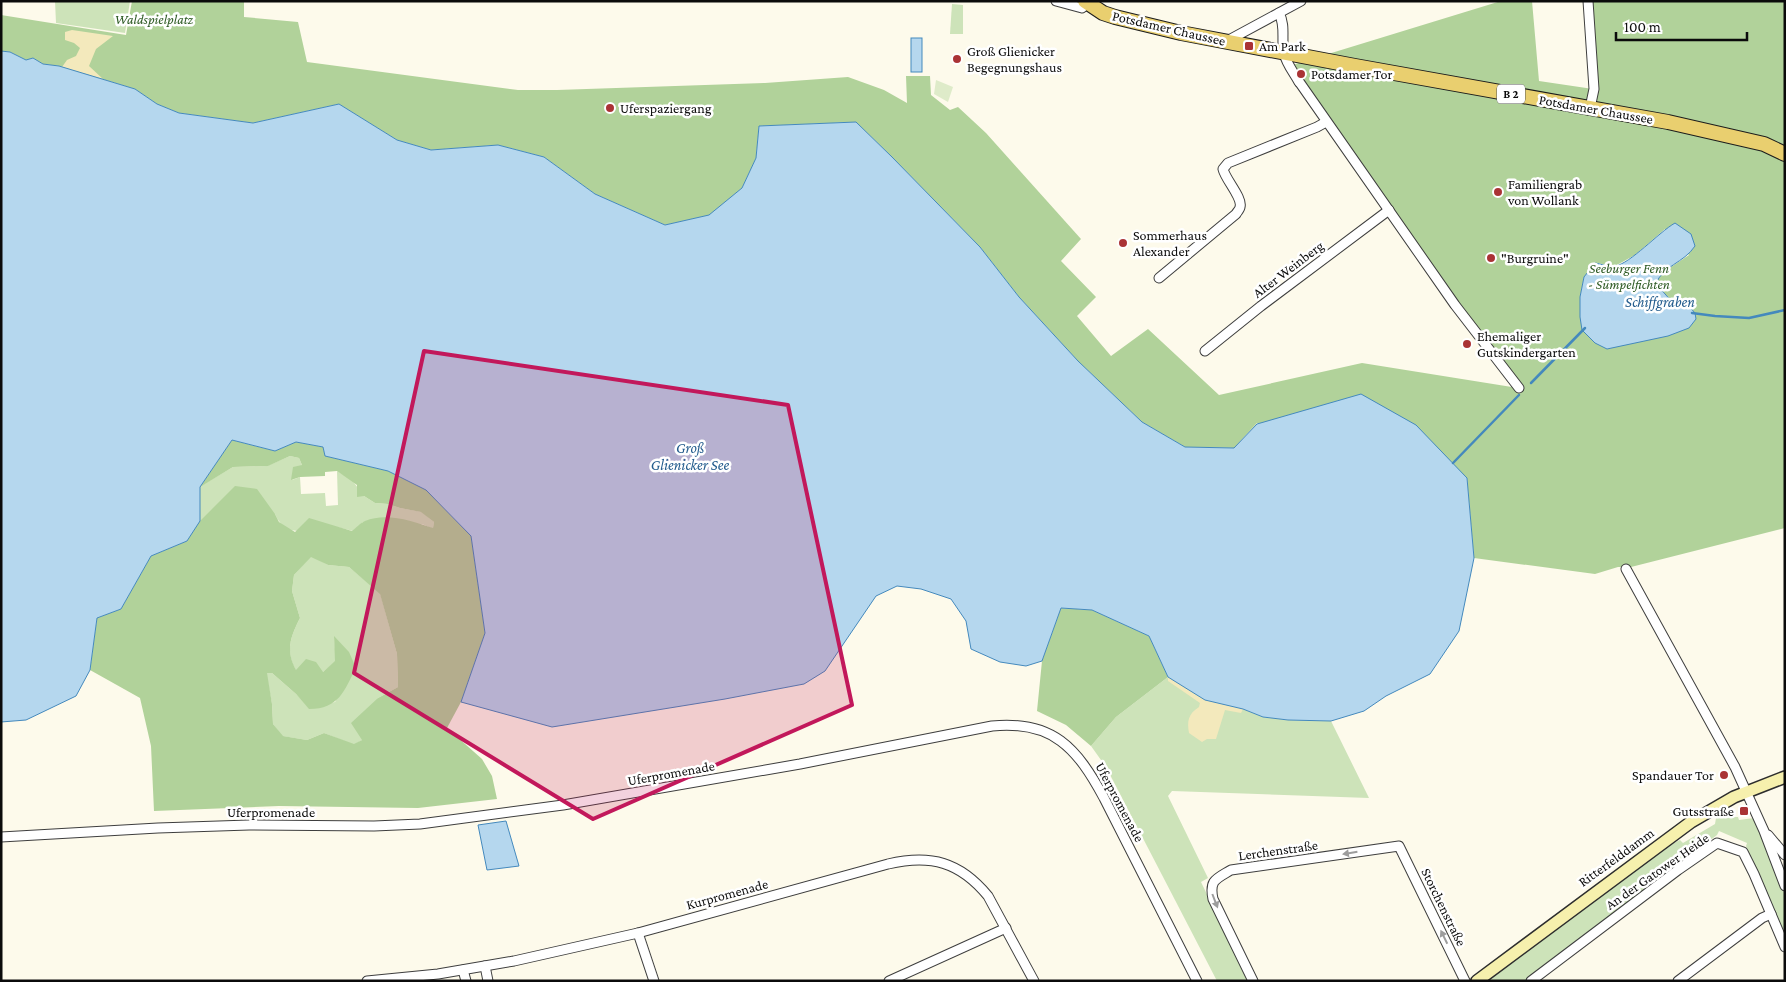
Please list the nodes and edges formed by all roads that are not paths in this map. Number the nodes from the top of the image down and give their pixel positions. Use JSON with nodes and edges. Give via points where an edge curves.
{"nodes":[{"id":1,"x":1056,"y":1,"type":"edge"},
{"id":2,"x":1301,"y":1,"type":"edge"},
{"id":3,"x":1588,"y":1,"type":"edge"},
{"id":4,"x":1086,"y":3,"type":"edge"},
{"id":5,"x":1279,"y":13,"type":"junction"},
{"id":6,"x":1226,"y":42,"type":"junction"},
{"id":7,"x":1284,"y":53,"type":"junction"},
{"id":8,"x":1590,"y":108,"type":"junction"},
{"id":9,"x":1326,"y":122,"type":"junction"},
{"id":10,"x":1785,"y":154,"type":"edge"},
{"id":11,"x":1390,"y":210,"type":"junction"},
{"id":12,"x":1159,"y":278,"type":"dead end"},
{"id":13,"x":1205,"y":351,"type":"dead end"},
{"id":14,"x":1519,"y":388,"type":"dead end"},
{"id":15,"x":1626,"y":569,"type":"dead end"},
{"id":16,"x":1785,"y":777,"type":"edge"},
{"id":17,"x":1746,"y":792,"type":"junction"},
{"id":18,"x":1764,"y":830,"type":"junction"},
{"id":19,"x":1,"y":837,"type":"edge"},
{"id":20,"x":1398,"y":846,"type":"joint"},
{"id":21,"x":1785,"y":855,"type":"edge"},
{"id":22,"x":1785,"y":886,"type":"edge"},
{"id":23,"x":1771,"y":914,"type":"junction"},
{"id":24,"x":1006,"y":928,"type":"junction"},
{"id":25,"x":638,"y":933,"type":"junction"},
{"id":26,"x":1785,"y":947,"type":"edge"},
{"id":27,"x":485,"y":966,"type":"junction"},
{"id":28,"x":464,"y":970,"type":"junction"},
{"id":29,"x":367,"y":981,"type":"edge"},
{"id":30,"x":466,"y":981,"type":"edge"},
{"id":31,"x":488,"y":981,"type":"edge"},
{"id":32,"x":654,"y":981,"type":"edge"},
{"id":33,"x":889,"y":981,"type":"edge"},
{"id":34,"x":1034,"y":981,"type":"edge"},
{"id":35,"x":1198,"y":981,"type":"edge"},
{"id":36,"x":1253,"y":981,"type":"edge"},
{"id":37,"x":1465,"y":981,"type":"edge"},
{"id":38,"x":1477,"y":981,"type":"edge"},
{"id":39,"x":1531,"y":981,"type":"edge"},
{"id":40,"x":1678,"y":981,"type":"edge"}],
"edges":[{"from":1,"to":4,"type":"street","via":[[1082,8]]},
{"from":2,"to":5,"type":"street"},
{"from":3,"to":8,"type":"street","via":[[1594,89]]},
{"from":4,"to":6,"type":"main road","name":"Potsdamer Chaussee","number":"B 2","via":[[1115,17]]},
{"from":5,"to":6,"type":"street"},
{"from":5,"to":7,"type":"street","via":[[1284,21]]},
{"from":6,"to":7,"type":"main road","name":"Potsdamer Chaussee","number":"B 2"},
{"from":7,"to":8,"type":"main road","name":"Potsdamer Chaussee","number":"B 2"},
{"from":7,"to":9,"type":"street"},
{"from":8,"to":10,"type":"main road","name":"Potsdamer Chaussee","number":"B 2","via":[[1764,144]]},
{"from":9,"to":11,"type":"street"},
{"from":9,"to":12,"type":"street","via":[[1228,164],[1223,169],[1224,176],[1241,206],[1236,214]]},
{"from":11,"to":13,"type":"street","name":"Alter Weinberg"},
{"from":11,"to":14,"type":"street"},
{"from":15,"to":17,"type":"street"},
{"from":16,"to":17,"type":"main road","name":"Ritterfelddamm"},
{"from":17,"to":18,"type":"street"},
{"from":17,"to":38,"type":"main road","name":"Ritterfelddamm","via":[[1678,831]]},
{"from":18,"to":21,"type":"street"},
{"from":18,"to":22,"type":"street"},
{"from":19,"to":35,"type":"street","name":"Uferpromenade","via":[[250,825],[420,824],[563,805],[1013,724],[1042,730],[1076,754],[1088,768]]},
{"from":20,"to":36,"type":"street","name":"Lerchenstraße","one_way":true,"via":[[1231,870],[1214,881],[1211,888],[1213,899]]},
{"from":37,"to":20,"type":"street","name":"Storchenstraße","one_way":true},
{"from":23,"to":26,"type":"street","name":"An der Gatower Heide"},
{"from":23,"to":39,"type":"street","name":"An der Gatower Heide","via":[[1743,852],[1717,842]]},
{"from":23,"to":40,"type":"street"},
{"from":24,"to":25,"type":"street","name":"Kurpromenade","via":[[988,896],[967,875],[942,862],[917,859],[888,864]]},
{"from":24,"to":33,"type":"street"},
{"from":24,"to":34,"type":"street","name":"Kurpromenade"},
{"from":25,"to":27,"type":"street","name":"Kurpromenade"},
{"from":25,"to":32,"type":"street"},
{"from":27,"to":28,"type":"street","name":"Kurpromenade"},
{"from":27,"to":31,"type":"street"},
{"from":28,"to":29,"type":"street","name":"Kurpromenade"},
{"from":28,"to":30,"type":"street"}]}
